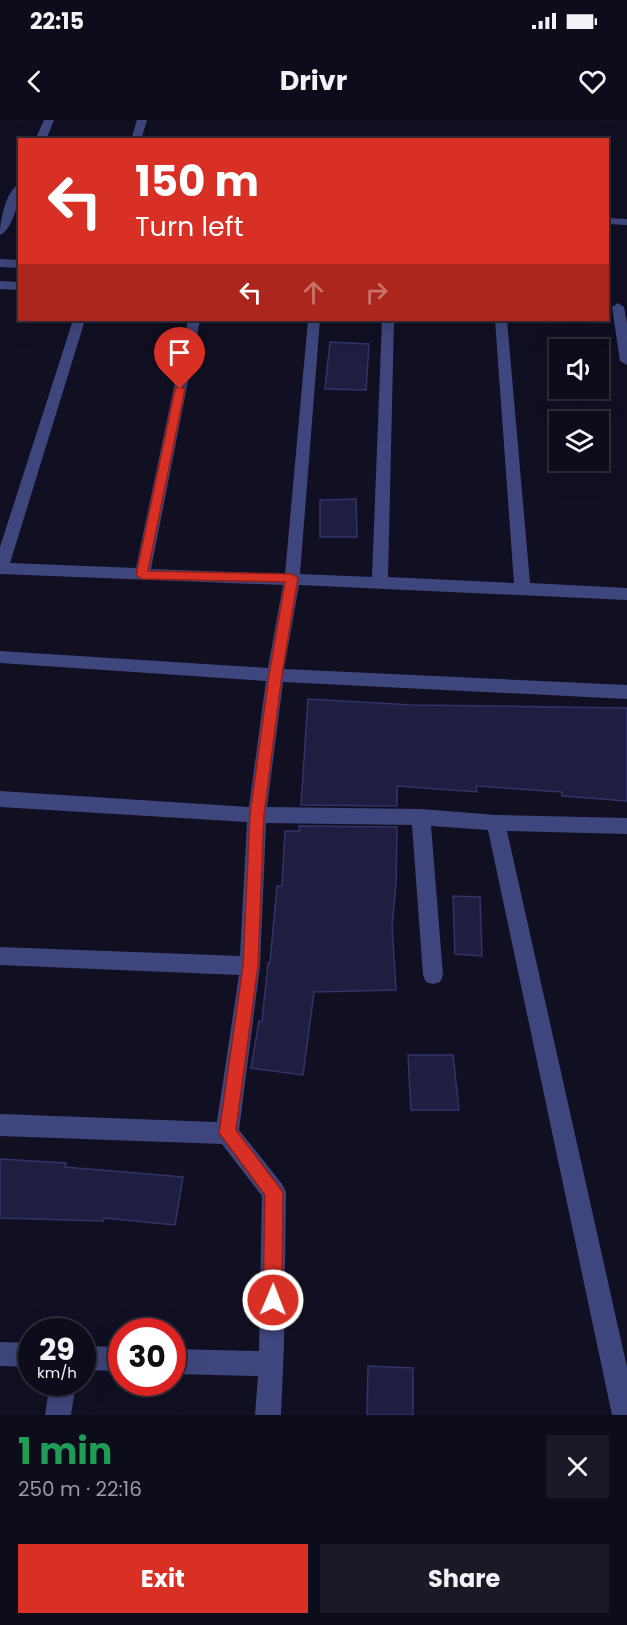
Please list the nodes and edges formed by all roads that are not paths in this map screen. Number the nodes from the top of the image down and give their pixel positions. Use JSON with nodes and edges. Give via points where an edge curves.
{"nodes":[{"id":1,"x":49,"y":120,"type":"edge"},
{"id":2,"x":142,"y":120,"type":"edge"},
{"id":3,"x":41,"y":138,"type":"edge"},
{"id":4,"x":137,"y":138,"type":"edge"},
{"id":5,"x":18,"y":190,"type":"edge"},
{"id":6,"x":609,"y":221,"type":"edge"},
{"id":7,"x":627,"y":222,"type":"edge"},
{"id":8,"x":0,"y":231,"type":"edge"},
{"id":9,"x":0,"y":263,"type":"edge"},
{"id":10,"x":18,"y":264,"type":"edge"},
{"id":11,"x":0,"y":285,"type":"edge"},
{"id":12,"x":18,"y":286,"type":"edge"},
{"id":13,"x":618,"y":307,"type":"edge"},
{"id":14,"x":79,"y":321,"type":"edge"},
{"id":15,"x":194,"y":321,"type":"edge"},
{"id":16,"x":314,"y":321,"type":"edge"},
{"id":17,"x":388,"y":321,"type":"edge"},
{"id":18,"x":501,"y":321,"type":"edge"},
{"id":19,"x":627,"y":361,"type":"edge"},
{"id":20,"x":0,"y":568,"type":"edge"},
{"id":21,"x":142,"y":575,"type":"junction"},
{"id":22,"x":292,"y":578,"type":"junction"},
{"id":23,"x":380,"y":581,"type":"junction"},
{"id":24,"x":522,"y":588,"type":"junction"},
{"id":25,"x":627,"y":594,"type":"edge"},
{"id":26,"x":0,"y":657,"type":"edge"},
{"id":27,"x":275,"y":675,"type":"junction"},
{"id":28,"x":627,"y":692,"type":"edge"},
{"id":29,"x":0,"y":799,"type":"edge"},
{"id":30,"x":257,"y":815,"type":"junction"},
{"id":31,"x":421,"y":817,"type":"junction"},
{"id":32,"x":496,"y":823,"type":"junction"},
{"id":33,"x":627,"y":826,"type":"edge"},
{"id":34,"x":0,"y":956,"type":"edge"},
{"id":35,"x":250,"y":966,"type":"junction"},
{"id":36,"x":433,"y":975,"type":"dead end"},
{"id":37,"x":0,"y":1125,"type":"edge"},
{"id":38,"x":227,"y":1133,"type":"junction"},
{"id":39,"x":0,"y":1354,"type":"edge"},
{"id":40,"x":18,"y":1355,"type":"edge"},
{"id":41,"x":186,"y":1361,"type":"edge"},
{"id":42,"x":271,"y":1364,"type":"junction"},
{"id":43,"x":61,"y":1396,"type":"edge"},
{"id":44,"x":58,"y":1415,"type":"edge"},
{"id":45,"x":268,"y":1415,"type":"edge"},
{"id":46,"x":625,"y":1415,"type":"edge"}],
"edges":[{"from":1,"to":3,"type":"street"},
{"from":2,"to":4,"type":"street"},
{"from":5,"to":8,"type":"street"},
{"from":6,"to":7,"type":"street"},
{"from":9,"to":10,"type":"street"},
{"from":11,"to":12,"type":"street"},
{"from":13,"to":19,"type":"street"},
{"from":14,"to":20,"type":"street"},
{"from":15,"to":21,"type":"street"},
{"from":16,"to":22,"type":"street"},
{"from":17,"to":23,"type":"street"},
{"from":18,"to":24,"type":"street"},
{"from":20,"to":21,"type":"street"},
{"from":21,"to":22,"type":"street"},
{"from":22,"to":23,"type":"street"},
{"from":22,"to":27,"type":"street"},
{"from":23,"to":24,"type":"street"},
{"from":24,"to":25,"type":"street"},
{"from":26,"to":27,"type":"street"},
{"from":27,"to":28,"type":"street"},
{"from":27,"to":30,"type":"street"},
{"from":29,"to":30,"type":"street"},
{"from":30,"to":31,"type":"street"},
{"from":30,"to":35,"type":"street"},
{"from":31,"to":32,"type":"street"},
{"from":31,"to":36,"type":"street"},
{"from":32,"to":33,"type":"street"},
{"from":32,"to":46,"type":"street"},
{"from":34,"to":35,"type":"street"},
{"from":35,"to":38,"type":"street"},
{"from":37,"to":38,"type":"street"},
{"from":38,"to":42,"type":"street","via":[[274,1192]]},
{"from":39,"to":40,"type":"street"},
{"from":41,"to":42,"type":"street"},
{"from":42,"to":45,"type":"street"},
{"from":43,"to":44,"type":"street"}]}
